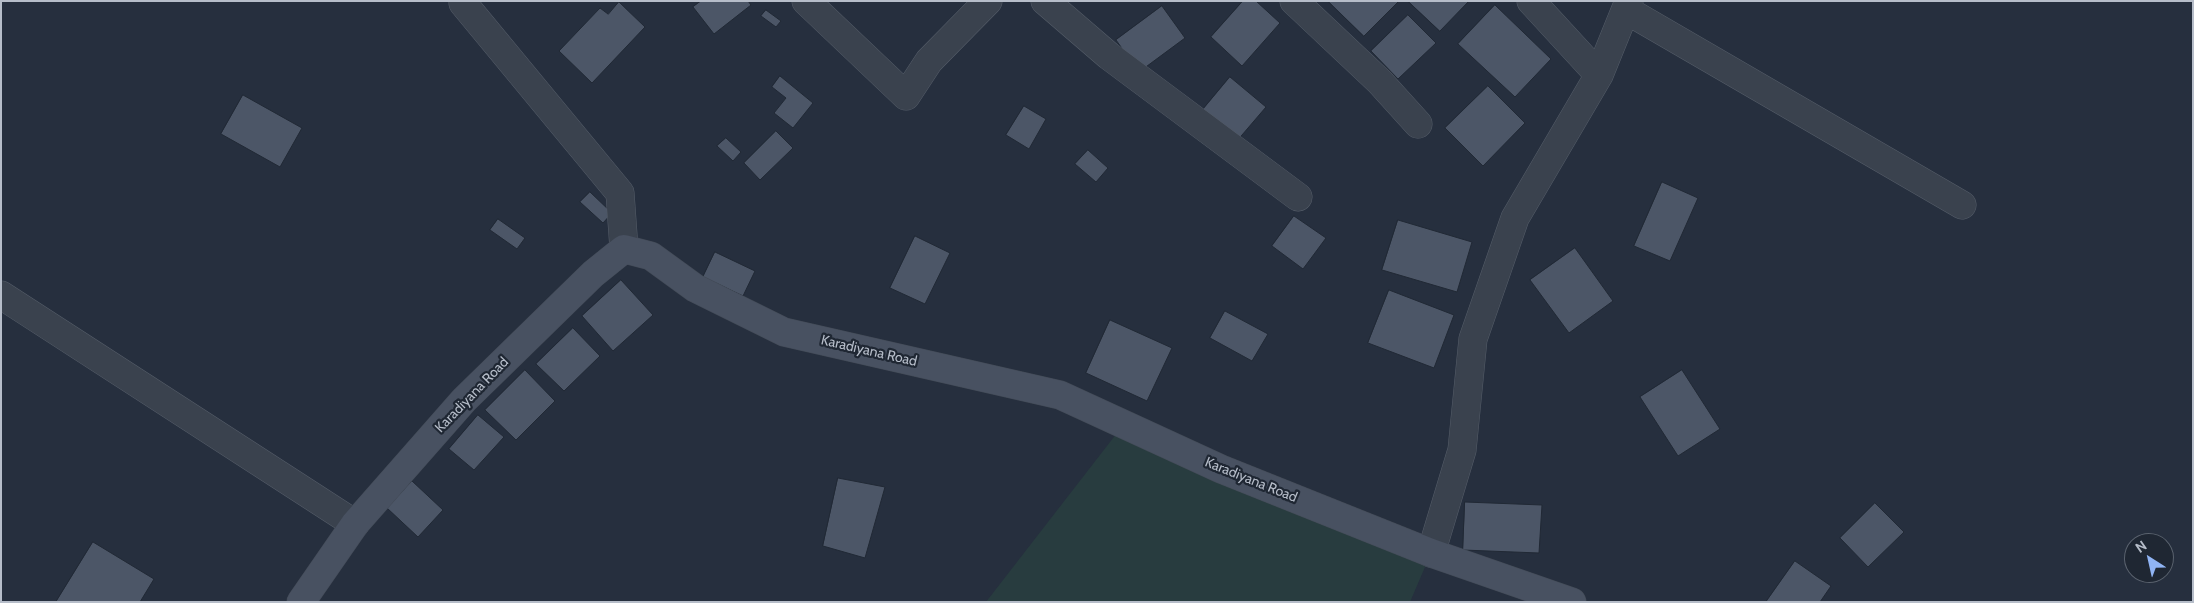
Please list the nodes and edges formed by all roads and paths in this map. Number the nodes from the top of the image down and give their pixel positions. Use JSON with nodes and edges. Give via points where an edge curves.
{"nodes":[{"id":1,"x":465,"y":1,"type":"edge"},
{"id":2,"x":806,"y":1,"type":"edge"},
{"id":3,"x":988,"y":1,"type":"edge"},
{"id":4,"x":1045,"y":1,"type":"edge"},
{"id":5,"x":1294,"y":1,"type":"edge"},
{"id":6,"x":1531,"y":1,"type":"edge"},
{"id":7,"x":1628,"y":6,"type":"edge"},
{"id":8,"x":1598,"y":74,"type":"junction"},
{"id":9,"x":1418,"y":124,"type":"dead end"},
{"id":10,"x":1298,"y":197,"type":"dead end"},
{"id":11,"x":1962,"y":205,"type":"dead end"},
{"id":12,"x":624,"y":249,"type":"junction"},
{"id":13,"x":1,"y":295,"type":"edge"},
{"id":14,"x":355,"y":524,"type":"junction"},
{"id":15,"x":1431,"y":552,"type":"junction"},
{"id":16,"x":302,"y":602,"type":"edge"},
{"id":17,"x":1572,"y":602,"type":"edge"}],
"edges":[{"from":1,"to":12,"type":"street","via":[[463,3],[620,193]]},
{"from":2,"to":3,"type":"street","via":[[906,96],[929,60]]},
{"from":4,"to":10,"type":"street","via":[[1109,56]]},
{"from":5,"to":9,"type":"street","via":[[1380,82]]},
{"from":6,"to":8,"type":"street"},
{"from":7,"to":8,"type":"street"},
{"from":7,"to":11,"type":"street"},
{"from":8,"to":15,"type":"street","via":[[1515,218],[1473,340],[1462,450]]},
{"from":12,"to":14,"type":"street","name":"Karadiyana Road","via":[[593,274],[464,400]]},
{"from":12,"to":15,"type":"street","name":"Karadiyana Road","via":[[651,256],[695,288],[784,332],[1060,395],[1220,469]]},
{"from":13,"to":14,"type":"street"},
{"from":14,"to":16,"type":"street","name":"Karadiyana Road"},
{"from":15,"to":17,"type":"street","name":"Karadiyana Road"}]}
